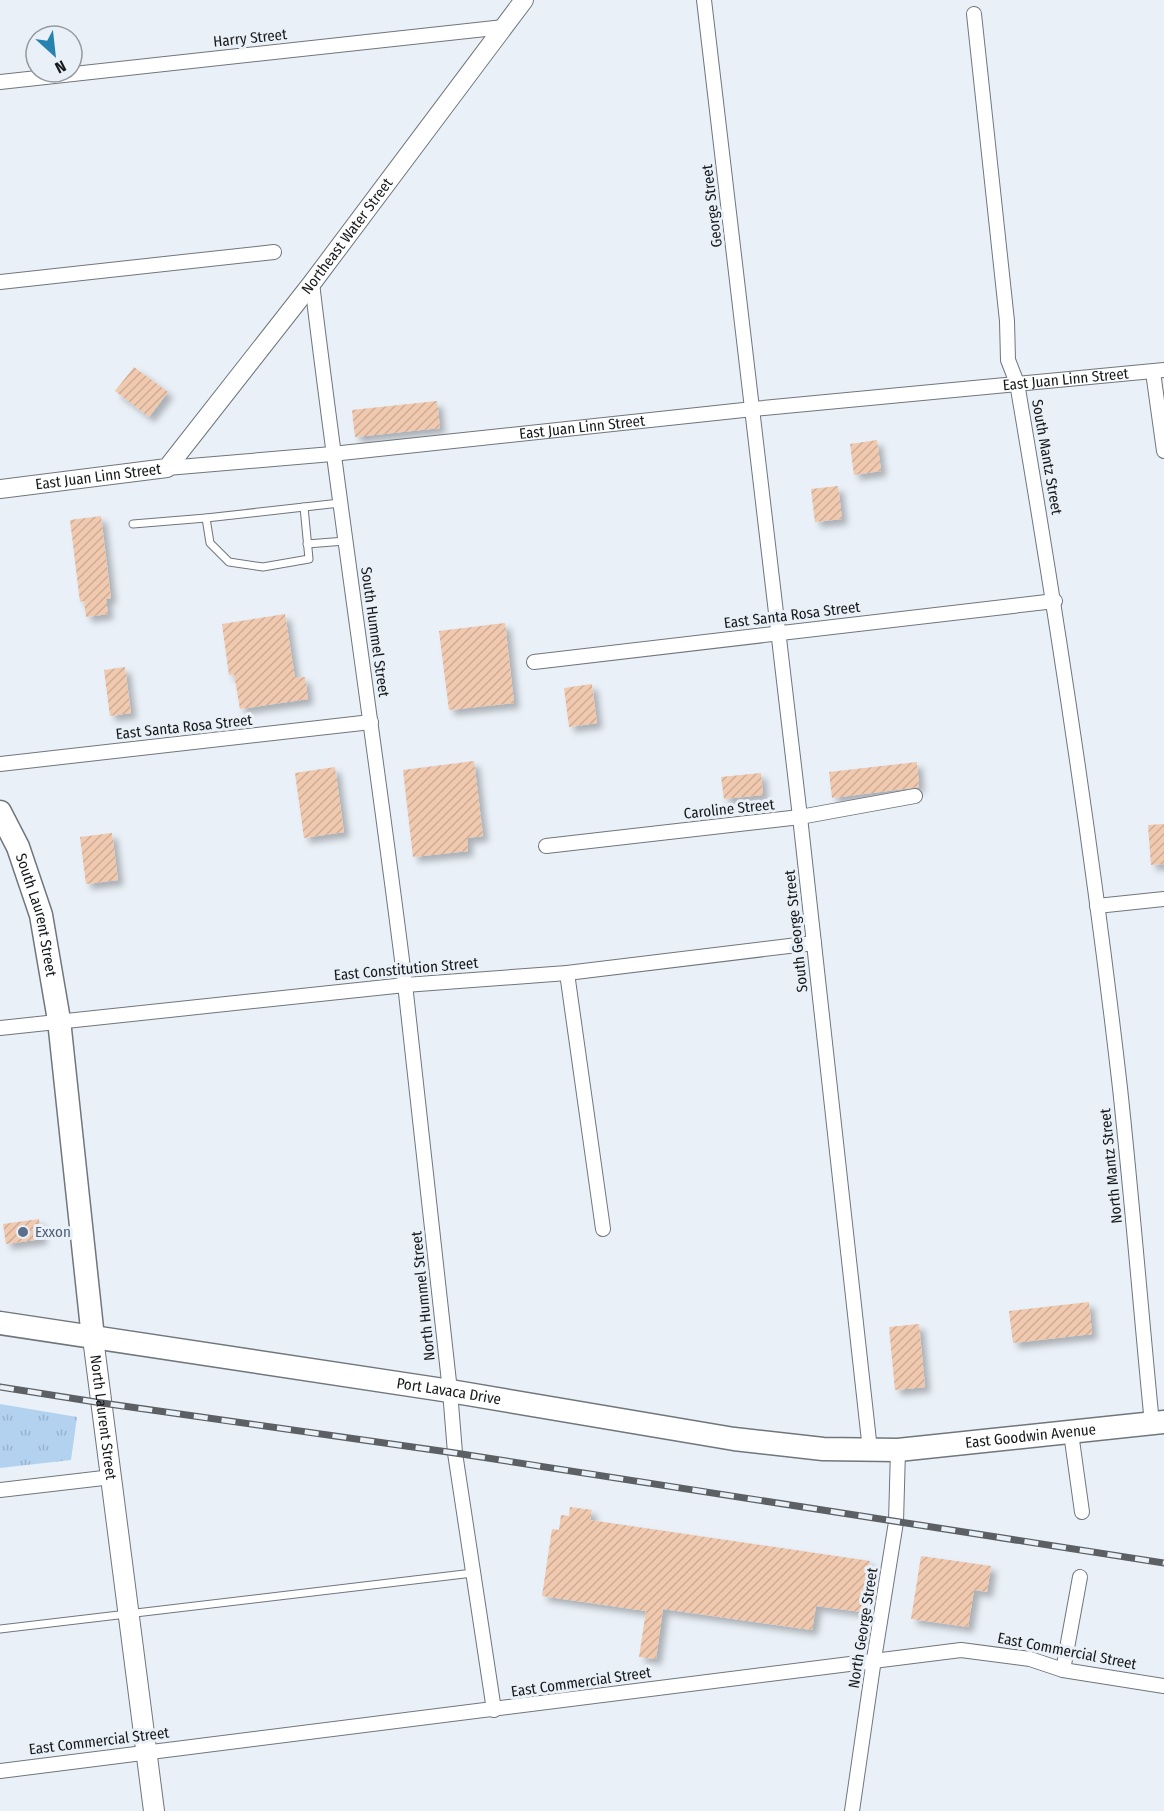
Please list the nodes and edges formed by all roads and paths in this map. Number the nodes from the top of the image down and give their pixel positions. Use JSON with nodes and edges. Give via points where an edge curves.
{"nodes":[{"id":1,"x":524,"y":0,"type":"edge"},
{"id":2,"x":704,"y":0,"type":"edge"},
{"id":3,"x":974,"y":14,"type":"dead end"},
{"id":4,"x":504,"y":27,"type":"junction"},
{"id":5,"x":0,"y":82,"type":"edge"},
{"id":6,"x":274,"y":252,"type":"dead end"},
{"id":7,"x":0,"y":282,"type":"edge"},
{"id":8,"x":312,"y":283,"type":"junction"},
{"id":9,"x":1158,"y":371,"type":"edge"},
{"id":10,"x":1017,"y":383,"type":"junction"},
{"id":11,"x":753,"y":409,"type":"junction"},
{"id":12,"x":1164,"y":451,"type":"edge"},
{"id":13,"x":332,"y":453,"type":"junction"},
{"id":14,"x":167,"y":468,"type":"junction"},
{"id":15,"x":0,"y":489,"type":"edge"},
{"id":16,"x":340,"y":503,"type":"junction"},
{"id":17,"x":304,"y":507,"type":"junction"},
{"id":18,"x":206,"y":518,"type":"junction"},
{"id":19,"x":133,"y":524,"type":"dead end"},
{"id":20,"x":345,"y":541,"type":"junction"},
{"id":21,"x":307,"y":544,"type":"junction"},
{"id":22,"x":1054,"y":601,"type":"junction"},
{"id":23,"x":778,"y":633,"type":"junction"},
{"id":24,"x":534,"y":662,"type":"dead end"},
{"id":25,"x":371,"y":722,"type":"junction"},
{"id":26,"x":0,"y":764,"type":"edge"},
{"id":27,"x":915,"y":796,"type":"dead end"},
{"id":28,"x":0,"y":813,"type":"edge"},
{"id":29,"x":800,"y":817,"type":"junction"},
{"id":30,"x":546,"y":846,"type":"dead end"},
{"id":31,"x":1164,"y":899,"type":"edge"},
{"id":32,"x":1097,"y":906,"type":"junction"},
{"id":33,"x":814,"y":943,"type":"junction"},
{"id":34,"x":567,"y":973,"type":"junction"},
{"id":35,"x":405,"y":985,"type":"junction"},
{"id":36,"x":59,"y":1020,"type":"junction"},
{"id":37,"x":0,"y":1028,"type":"edge"},
{"id":38,"x":603,"y":1229,"type":"dead end"},
{"id":39,"x":0,"y":1323,"type":"edge"},
{"id":40,"x":93,"y":1338,"type":"junction"},
{"id":41,"x":450,"y":1392,"type":"junction"},
{"id":42,"x":1158,"y":1423,"type":"edge"},
{"id":43,"x":1071,"y":1433,"type":"junction"},
{"id":44,"x":870,"y":1450,"type":"junction"},
{"id":45,"x":898,"y":1450,"type":"junction"},
{"id":46,"x":112,"y":1477,"type":"junction"},
{"id":47,"x":0,"y":1490,"type":"edge"},
{"id":48,"x":1082,"y":1512,"type":"dead end"},
{"id":49,"x":473,"y":1573,"type":"junction"},
{"id":50,"x":1080,"y":1577,"type":"dead end"},
{"id":51,"x":129,"y":1613,"type":"junction"},
{"id":52,"x":0,"y":1629,"type":"edge"},
{"id":53,"x":874,"y":1659,"type":"junction"},
{"id":54,"x":1063,"y":1670,"type":"junction"},
{"id":55,"x":1164,"y":1686,"type":"edge"},
{"id":56,"x":494,"y":1710,"type":"junction"},
{"id":57,"x":146,"y":1751,"type":"junction"},
{"id":58,"x":0,"y":1771,"type":"edge"},
{"id":59,"x":154,"y":1811,"type":"edge"},
{"id":60,"x":852,"y":1811,"type":"edge"}],
"edges":[{"from":1,"to":4,"type":"street","name":"Northeast Water Street"},
{"from":2,"to":11,"type":"street","name":"George Street"},
{"from":3,"to":10,"type":"street","name":"South Mantz Street","via":[[1008,360]]},
{"from":4,"to":5,"type":"street","name":"Harry Street"},
{"from":4,"to":8,"type":"street","name":"Northeast Water Street"},
{"from":6,"to":7,"type":"street"},
{"from":8,"to":13,"type":"street","name":"South Hummel Street"},
{"from":8,"to":14,"type":"street","name":"Northeast Water Street"},
{"from":9,"to":10,"type":"street","name":"East Juan Linn Street"},
{"from":9,"to":12,"type":"street"},
{"from":10,"to":11,"type":"street","name":"East Juan Linn Street"},
{"from":10,"to":22,"type":"street","name":"South Mantz Street"},
{"from":11,"to":13,"type":"street","name":"East Juan Linn Street"},
{"from":11,"to":23,"type":"street","name":"South George Street"},
{"from":13,"to":14,"type":"street","name":"East Juan Linn Street"},
{"from":13,"to":16,"type":"street","name":"South Hummel Street"},
{"from":14,"to":15,"type":"street","name":"East Juan Linn Street"},
{"from":16,"to":17,"type":"lane"},
{"from":16,"to":20,"type":"street","name":"South Hummel Street"},
{"from":17,"to":18,"type":"lane"},
{"from":17,"to":21,"type":"lane"},
{"from":18,"to":19,"type":"lane"},
{"from":18,"to":21,"type":"lane","via":[[210,543],[229,562],[263,567],[309,559]]},
{"from":20,"to":21,"type":"lane"},
{"from":20,"to":25,"type":"street","name":"South Hummel Street"},
{"from":22,"to":23,"type":"street","name":"East Santa Rosa Street"},
{"from":22,"to":32,"type":"street","name":"South Mantz Street"},
{"from":23,"to":24,"type":"street","name":"East Santa Rosa Street"},
{"from":23,"to":29,"type":"street","name":"South George Street"},
{"from":25,"to":26,"type":"street","name":"East Santa Rosa Street"},
{"from":25,"to":35,"type":"street","name":"South Hummel Street"},
{"from":27,"to":29,"type":"street","name":"Caroline Street"},
{"from":28,"to":36,"type":"main road","name":"South Laurent Street","via":[[18,847],[41,915]]},
{"from":29,"to":30,"type":"street","name":"Caroline Street"},
{"from":29,"to":33,"type":"street","name":"South George Street"},
{"from":31,"to":32,"type":"street"},
{"from":32,"to":42,"type":"street","name":"North Mantz Street"},
{"from":33,"to":34,"type":"street","name":"East Constitution Street"},
{"from":33,"to":44,"type":"street","name":"South George Street"},
{"from":34,"to":35,"type":"street","name":"East Constitution Street"},
{"from":34,"to":38,"type":"street"},
{"from":35,"to":36,"type":"street","name":"East Constitution Street"},
{"from":35,"to":41,"type":"street","name":"North Hummel Street"},
{"from":36,"to":37,"type":"street","name":"East Constitution Street"},
{"from":36,"to":40,"type":"main road","name":"North Laurent Street"},
{"from":39,"to":40,"type":"main road","name":"Port Lavaca Drive"},
{"from":40,"to":41,"type":"main road","name":"Port Lavaca Drive"},
{"from":40,"to":46,"type":"main road","name":"North Laurent Street"},
{"from":41,"to":44,"type":"main road","name":"Port Lavaca Drive","via":[[734,1439]]},
{"from":41,"to":49,"type":"street","name":"North Hummel Street"},
{"from":42,"to":43,"type":"main road","name":"East Goodwin Avenue"},
{"from":43,"to":45,"type":"main road","name":"East Goodwin Avenue"},
{"from":43,"to":48,"type":"street"},
{"from":44,"to":45,"type":"main road","name":"Port Lavaca Drive"},
{"from":45,"to":53,"type":"street","name":"North George Street","via":[[896,1521]]},
{"from":46,"to":47,"type":"street"},
{"from":46,"to":51,"type":"main road","name":"North Laurent Street"},
{"from":49,"to":51,"type":"lane"},
{"from":49,"to":56,"type":"street","name":"North Hummel Street"},
{"from":50,"to":54,"type":"street"},
{"from":51,"to":52,"type":"lane"},
{"from":51,"to":57,"type":"main road","name":"North Laurent Street"},
{"from":53,"to":54,"type":"street","name":"East Commercial Street","via":[[961,1650],[1030,1659]]},
{"from":53,"to":56,"type":"street","name":"East Commercial Street"},
{"from":53,"to":60,"type":"street","name":"North George Street"},
{"from":54,"to":55,"type":"street","name":"East Commercial Street"},
{"from":56,"to":57,"type":"street","name":"East Commercial Street"},
{"from":57,"to":58,"type":"street","name":"East Commercial Street"},
{"from":57,"to":59,"type":"main road","name":"North Laurent Street"}]}
